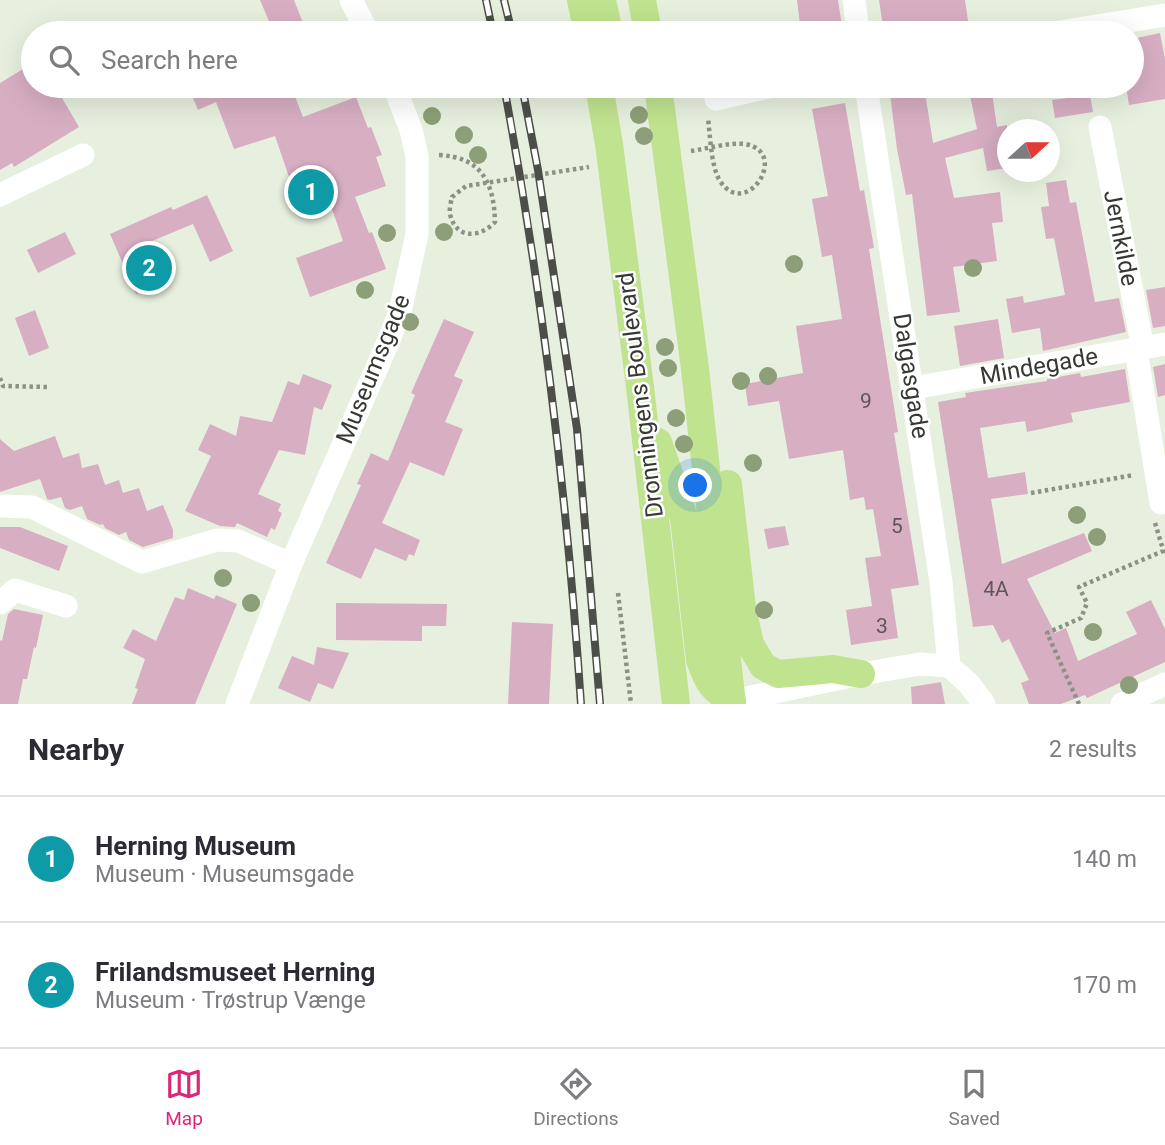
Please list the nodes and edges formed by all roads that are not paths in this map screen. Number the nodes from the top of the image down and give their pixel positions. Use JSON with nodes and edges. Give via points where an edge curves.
{"nodes":[{"id":1,"x":351,"y":0,"type":"edge"},
{"id":2,"x":580,"y":0,"type":"edge"},
{"id":3,"x":602,"y":0,"type":"edge"},
{"id":4,"x":642,"y":0,"type":"edge"},
{"id":5,"x":854,"y":0,"type":"edge"},
{"id":6,"x":1165,"y":15,"type":"edge"},
{"id":7,"x":362,"y":21,"type":"edge"},
{"id":8,"x":585,"y":21,"type":"edge"},
{"id":9,"x":606,"y":21,"type":"edge"},
{"id":10,"x":646,"y":21,"type":"edge"},
{"id":11,"x":857,"y":21,"type":"edge"},
{"id":12,"x":1128,"y":21,"type":"edge"},
{"id":13,"x":399,"y":98,"type":"edge"},
{"id":14,"x":605,"y":98,"type":"edge"},
{"id":15,"x":660,"y":98,"type":"edge"},
{"id":16,"x":720,"y":98,"type":"edge"},
{"id":17,"x":868,"y":98,"type":"edge"},
{"id":18,"x":716,"y":99,"type":"road end"},
{"id":19,"x":1100,"y":127,"type":"dead end"},
{"id":20,"x":83,"y":155,"type":"dead end"},
{"id":21,"x":0,"y":195,"type":"edge"},
{"id":22,"x":1148,"y":347,"type":"edge"},
{"id":23,"x":640,"y":387,"type":"junction"},
{"id":24,"x":913,"y":388,"type":"junction"},
{"id":25,"x":701,"y":423,"type":"junction"},
{"id":26,"x":1163,"y":502,"type":"edge"},
{"id":27,"x":0,"y":506,"type":"edge"},
{"id":28,"x":291,"y":564,"type":"junction"},
{"id":29,"x":0,"y":603,"type":"edge"},
{"id":30,"x":66,"y":606,"type":"dead end"},
{"id":31,"x":949,"y":666,"type":"junction"},
{"id":32,"x":861,"y":674,"type":"junction"},
{"id":33,"x":1165,"y":684,"type":"edge"},
{"id":34,"x":729,"y":703,"type":"edge"},
{"id":35,"x":237,"y":704,"type":"edge"},
{"id":36,"x":676,"y":704,"type":"edge"},
{"id":37,"x":984,"y":704,"type":"edge"},
{"id":38,"x":1122,"y":704,"type":"edge"}],
"edges":[{"from":1,"to":7,"type":"street"},
{"from":2,"to":8,"type":"main road"},
{"from":3,"to":9,"type":"main road"},
{"from":4,"to":10,"type":"main road"},
{"from":5,"to":11,"type":"street"},
{"from":6,"to":12,"type":"street"},
{"from":13,"to":28,"type":"street","name":"Museumsgade","via":[[417,156],[417,234],[400,312]]},
{"from":14,"to":23,"type":"main road","name":"Dronningens Boulevard"},
{"from":15,"to":25,"type":"main road"},
{"from":16,"to":18,"type":"street"},
{"from":17,"to":24,"type":"street","name":"Dalgasgade"},
{"from":19,"to":22,"type":"street","name":"Jernkilde"},
{"from":20,"to":21,"type":"street"},
{"from":22,"to":24,"type":"street","name":"Mindegade"},
{"from":22,"to":26,"type":"street","name":"Jernkilde","via":[[1155,472]]},
{"from":23,"to":34,"type":"main road","via":[[684,517],[700,660],[707,681]]},
{"from":23,"to":36,"type":"main road","name":"Dronningens Boulevard"},
{"from":24,"to":31,"type":"street","name":"Dalgasgade"},
{"from":25,"to":32,"type":"main road","via":[[726,469],[742,608],[750,644],[763,666],[778,674],[833,669]]},
{"from":25,"to":34,"type":"main road"},
{"from":27,"to":28,"type":"street","via":[[32,507],[142,562],[217,540],[238,541]]},
{"from":28,"to":35,"type":"street","name":"Museumsgade"},
{"from":29,"to":30,"type":"street","via":[[15,590]]},
{"from":31,"to":32,"type":"street","via":[[920,664]]},
{"from":31,"to":37,"type":"street"},
{"from":32,"to":34,"type":"street"},
{"from":33,"to":38,"type":"street"}]}
